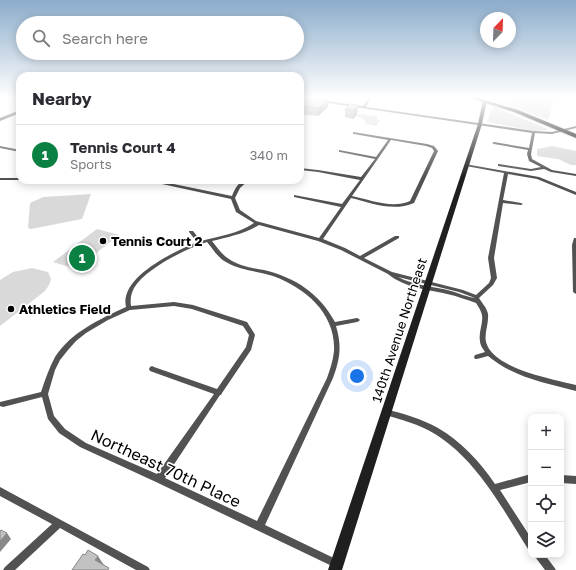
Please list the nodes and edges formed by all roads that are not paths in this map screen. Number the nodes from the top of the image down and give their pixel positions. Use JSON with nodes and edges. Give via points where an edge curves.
{"nodes":[{"id":1,"x":480,"y":124,"type":"joint"},
{"id":2,"x":546,"y":124,"type":"edge"},
{"id":3,"x":576,"y":127,"type":"edge"},
{"id":4,"x":562,"y":130,"type":"junction"},
{"id":5,"x":534,"y":132,"type":"junction"},
{"id":6,"x":354,"y":133,"type":"dead end"},
{"id":7,"x":576,"y":136,"type":"edge"},
{"id":8,"x":390,"y":139,"type":"junction"},
{"id":9,"x":494,"y":143,"type":"dead end"},
{"id":10,"x":0,"y":147,"type":"edge"},
{"id":11,"x":530,"y":149,"type":"junction"},
{"id":12,"x":16,"y":150,"type":"edge"},
{"id":13,"x":340,"y":151,"type":"dead end"},
{"id":14,"x":377,"y":158,"type":"junction"},
{"id":15,"x":466,"y":165,"type":"junction"},
{"id":16,"x":499,"y":165,"type":"dead end"},
{"id":17,"x":542,"y":168,"type":"junction"},
{"id":18,"x":304,"y":169,"type":"edge"},
{"id":19,"x":506,"y":172,"type":"junction"},
{"id":20,"x":576,"y":175,"type":"edge"},
{"id":21,"x":0,"y":179,"type":"edge"},
{"id":22,"x":16,"y":179,"type":"edge"},
{"id":23,"x":362,"y":180,"type":"junction"},
{"id":24,"x":167,"y":184,"type":"edge"},
{"id":25,"x":242,"y":184,"type":"edge"},
{"id":26,"x":576,"y":194,"type":"edge"},
{"id":27,"x":296,"y":196,"type":"dead end"},
{"id":28,"x":350,"y":197,"type":"junction"},
{"id":29,"x":232,"y":198,"type":"junction"},
{"id":30,"x":501,"y":200,"type":"junction"},
{"id":31,"x":521,"y":204,"type":"dead end"},
{"id":32,"x":344,"y":206,"type":"junction"},
{"id":33,"x":258,"y":224,"type":"junction"},
{"id":34,"x":191,"y":232,"type":"dead end"},
{"id":35,"x":398,"y":237,"type":"dead end"},
{"id":36,"x":576,"y":239,"type":"edge"},
{"id":37,"x":320,"y":240,"type":"junction"},
{"id":38,"x":210,"y":241,"type":"junction"},
{"id":39,"x":200,"y":243,"type":"junction"},
{"id":40,"x":360,"y":258,"type":"junction"},
{"id":41,"x":427,"y":286,"type":"junction"},
{"id":42,"x":576,"y":292,"type":"edge"},
{"id":43,"x":478,"y":299,"type":"junction"},
{"id":44,"x":129,"y":308,"type":"junction"},
{"id":45,"x":357,"y":320,"type":"dead end"},
{"id":46,"x":334,"y":324,"type":"junction"},
{"id":47,"x":488,"y":354,"type":"junction"},
{"id":48,"x":477,"y":357,"type":"dead end"},
{"id":49,"x":152,"y":369,"type":"dead end"},
{"id":50,"x":576,"y":388,"type":"edge"},
{"id":51,"x":218,"y":393,"type":"junction"},
{"id":52,"x":44,"y":394,"type":"junction"},
{"id":53,"x":3,"y":404,"type":"dead end"},
{"id":54,"x":386,"y":412,"type":"junction"},
{"id":55,"x":159,"y":479,"type":"junction"},
{"id":56,"x":528,"y":479,"type":"edge"},
{"id":57,"x":564,"y":479,"type":"edge"},
{"id":58,"x":576,"y":480,"type":"edge"},
{"id":59,"x":494,"y":488,"type":"junction"},
{"id":60,"x":0,"y":491,"type":"edge"},
{"id":61,"x":59,"y":523,"type":"junction"},
{"id":62,"x":259,"y":527,"type":"junction"},
{"id":63,"x":528,"y":541,"type":"edge"},
{"id":64,"x":541,"y":558,"type":"edge"},
{"id":65,"x":336,"y":567,"type":"edge"},
{"id":66,"x":8,"y":570,"type":"edge"},
{"id":67,"x":145,"y":570,"type":"edge"},
{"id":68,"x":551,"y":570,"type":"edge"}],
"edges":[{"from":1,"to":5,"type":"street"},
{"from":1,"to":15,"type":"main road","name":"140th Avenue Northeast"},
{"from":2,"to":4,"type":"main road"},
{"from":3,"to":4,"type":"street"},
{"from":4,"to":5,"type":"street"},
{"from":4,"to":7,"type":"main road"},
{"from":5,"to":11,"type":"street"},
{"from":6,"to":8,"type":"street"},
{"from":8,"to":14,"type":"street"},
{"from":8,"to":28,"type":"street","via":[[433,147],[436,151],[412,202],[397,206]]},
{"from":9,"to":11,"type":"street"},
{"from":10,"to":12,"type":"street"},
{"from":11,"to":17,"type":"street","via":[[528,157]]},
{"from":13,"to":14,"type":"street"},
{"from":14,"to":23,"type":"street"},
{"from":15,"to":19,"type":"street"},
{"from":15,"to":41,"type":"main road","name":"140th Avenue Northeast"},
{"from":16,"to":17,"type":"street","via":[[531,170]]},
{"from":17,"to":20,"type":"street","via":[[560,174]]},
{"from":18,"to":23,"type":"street"},
{"from":19,"to":26,"type":"street","via":[[538,178]]},
{"from":19,"to":30,"type":"street"},
{"from":21,"to":22,"type":"street"},
{"from":23,"to":28,"type":"street"},
{"from":24,"to":29,"type":"street"},
{"from":25,"to":29,"type":"street"},
{"from":27,"to":32,"type":"street"},
{"from":28,"to":32,"type":"street"},
{"from":29,"to":33,"type":"street","via":[[238,211]]},
{"from":30,"to":31,"type":"street"},
{"from":30,"to":43,"type":"street","via":[[491,258],[494,278]]},
{"from":32,"to":37,"type":"street"},
{"from":33,"to":37,"type":"street"},
{"from":33,"to":38,"type":"street","via":[[237,234]]},
{"from":34,"to":39,"type":"street"},
{"from":35,"to":40,"type":"street"},
{"from":36,"to":42,"type":"street"},
{"from":37,"to":40,"type":"street"},
{"from":38,"to":39,"type":"street"},
{"from":38,"to":46,"type":"street","via":[[221,256],[229,261],[289,280],[302,288],[323,306]]},
{"from":39,"to":44,"type":"street","via":[[161,262],[135,283],[128,295]]},
{"from":40,"to":41,"type":"street","via":[[405,283]]},
{"from":41,"to":43,"type":"street"},
{"from":41,"to":54,"type":"main road","name":"140th Avenue Northeast"},
{"from":43,"to":47,"type":"street","via":[[484,310],[482,337]]},
{"from":44,"to":51,"type":"street","via":[[174,304],[194,307],[245,324],[252,335],[249,348]]},
{"from":44,"to":52,"type":"street","via":[[90,328],[70,344],[52,369]]},
{"from":45,"to":46,"type":"street"},
{"from":46,"to":62,"type":"street","via":[[337,349],[330,378]]},
{"from":47,"to":48,"type":"street"},
{"from":47,"to":50,"type":"street","via":[[519,371]]},
{"from":49,"to":51,"type":"street"},
{"from":51,"to":55,"type":"street"},
{"from":52,"to":53,"type":"street"},
{"from":52,"to":55,"type":"street","name":"Northeast 70th Place","via":[[51,417],[62,431],[83,445]]},
{"from":54,"to":59,"type":"street","via":[[437,430],[454,442]]},
{"from":54,"to":65,"type":"main road","name":"140th Avenue Northeast"},
{"from":55,"to":62,"type":"street","name":"Northeast 70th Place"},
{"from":56,"to":59,"type":"street"},
{"from":57,"to":58,"type":"street"},
{"from":59,"to":63,"type":"street"},
{"from":60,"to":61,"type":"street"},
{"from":61,"to":66,"type":"street"},
{"from":61,"to":67,"type":"street"},
{"from":62,"to":65,"type":"street","name":"Northeast 70th Place"},
{"from":64,"to":68,"type":"street"}]}
